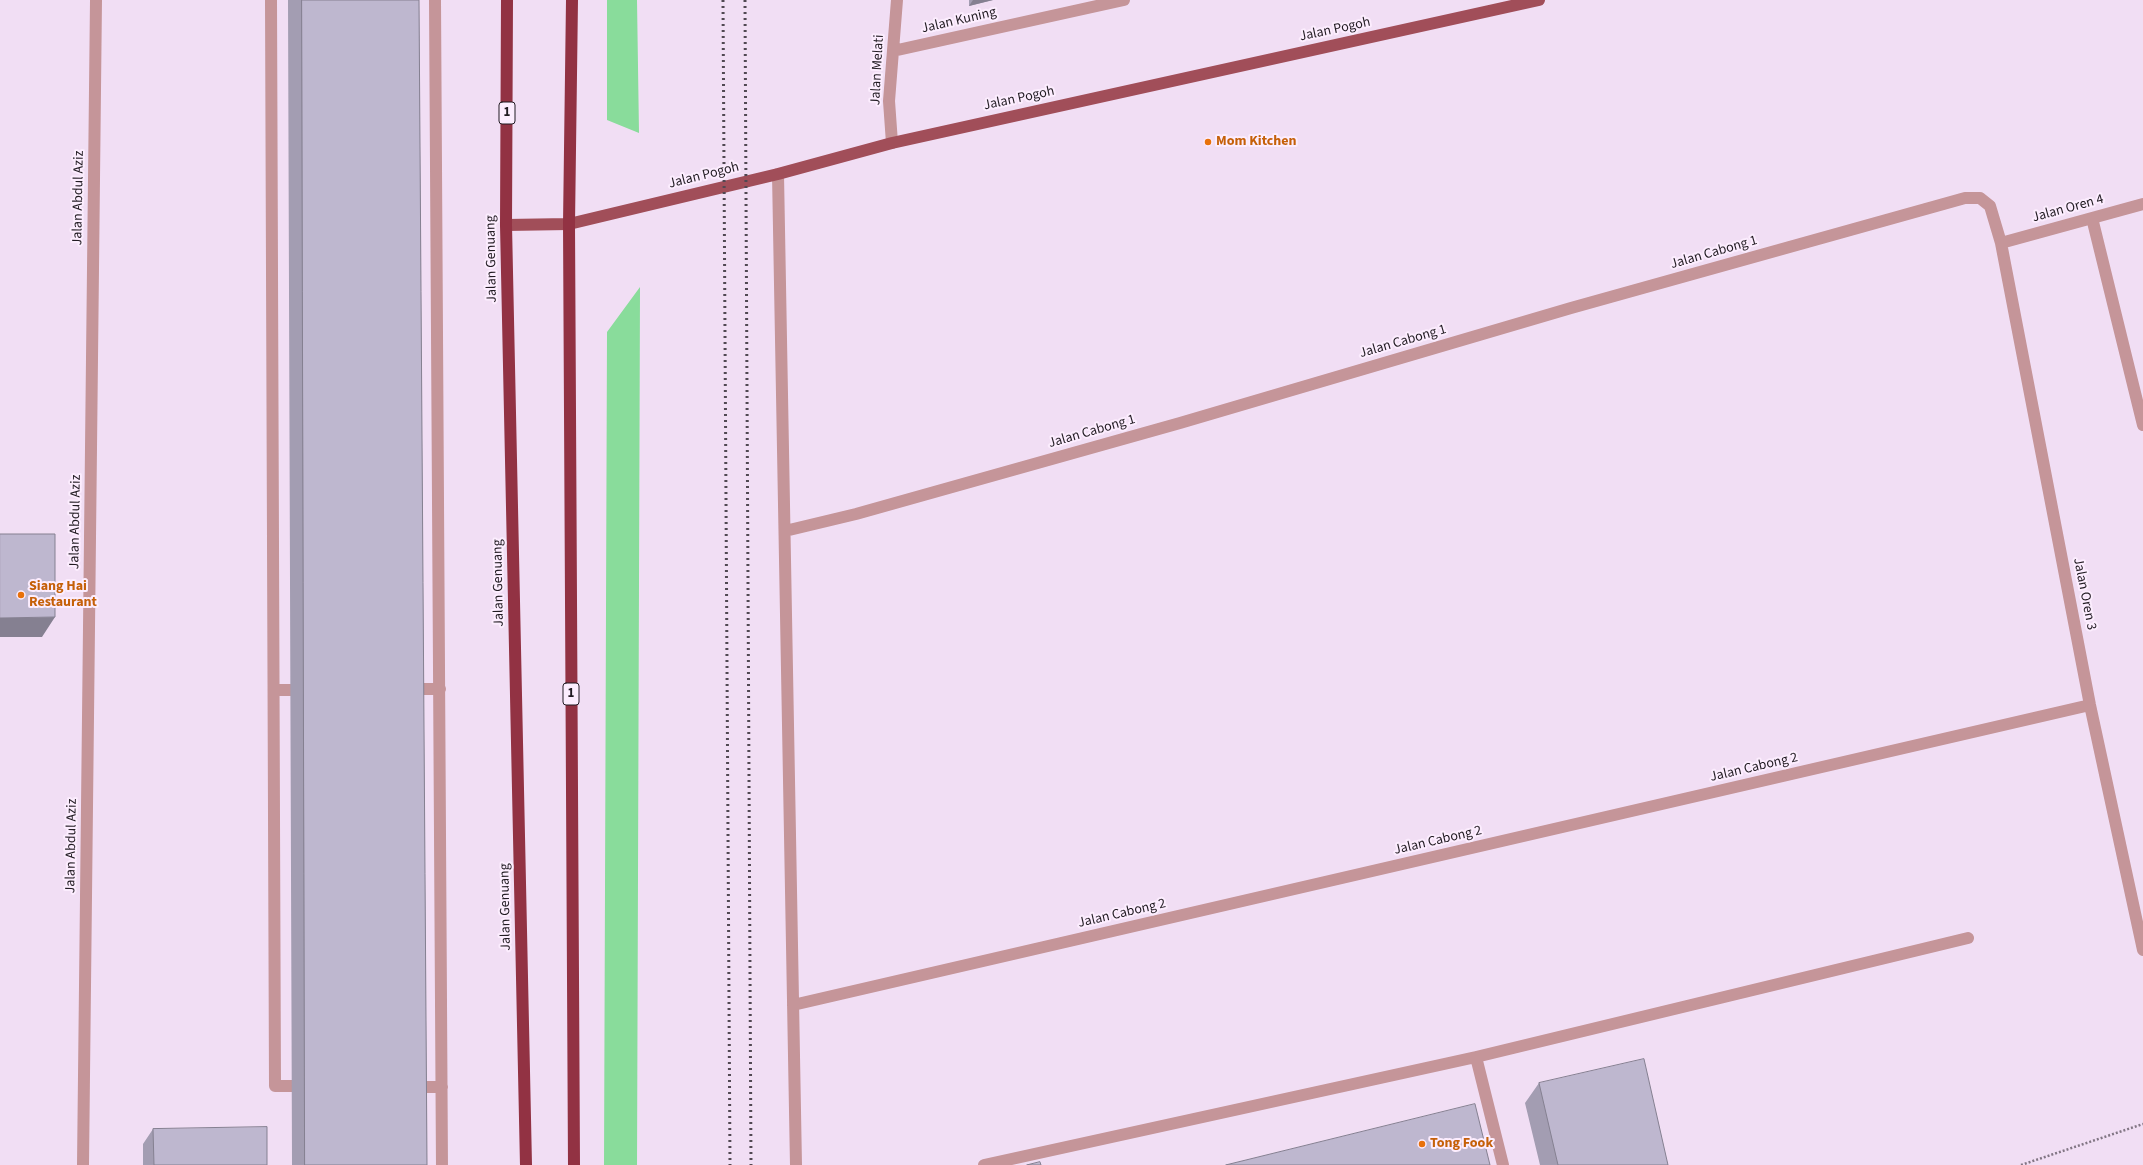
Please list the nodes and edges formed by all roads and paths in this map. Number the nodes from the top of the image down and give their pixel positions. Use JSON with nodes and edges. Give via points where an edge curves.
{"nodes":[{"id":1,"x":96,"y":0,"type":"edge"},
{"id":2,"x":271,"y":0,"type":"edge"},
{"id":3,"x":435,"y":0,"type":"edge"},
{"id":4,"x":507,"y":0,"type":"edge"},
{"id":5,"x":572,"y":0,"type":"edge"},
{"id":6,"x":897,"y":0,"type":"edge"},
{"id":7,"x":1124,"y":0,"type":"edge"},
{"id":8,"x":1539,"y":0,"type":"edge"},
{"id":9,"x":894,"y":51,"type":"junction"},
{"id":10,"x":892,"y":142,"type":"junction"},
{"id":11,"x":778,"y":174,"type":"junction"},
{"id":12,"x":2143,"y":204,"type":"edge"},
{"id":13,"x":2092,"y":218,"type":"junction"},
{"id":14,"x":569,"y":224,"type":"junction"},
{"id":15,"x":506,"y":226,"type":"junction"},
{"id":16,"x":2001,"y":243,"type":"junction"},
{"id":17,"x":2143,"y":425,"type":"edge"},
{"id":18,"x":784,"y":531,"type":"junction"},
{"id":19,"x":392,"y":689,"type":"edge"},
{"id":20,"x":440,"y":689,"type":"junction"},
{"id":21,"x":274,"y":690,"type":"junction"},
{"id":22,"x":321,"y":690,"type":"edge"},
{"id":23,"x":2090,"y":705,"type":"junction"},
{"id":24,"x":1968,"y":938,"type":"dead end"},
{"id":25,"x":2143,"y":950,"type":"edge"},
{"id":26,"x":793,"y":1005,"type":"junction"},
{"id":27,"x":1476,"y":1057,"type":"junction"},
{"id":28,"x":314,"y":1086,"type":"edge"},
{"id":29,"x":402,"y":1087,"type":"edge"},
{"id":30,"x":442,"y":1087,"type":"junction"},
{"id":31,"x":2143,"y":1124,"type":"edge"},
{"id":32,"x":83,"y":1165,"type":"edge"},
{"id":33,"x":442,"y":1165,"type":"edge"},
{"id":34,"x":526,"y":1165,"type":"edge"},
{"id":35,"x":574,"y":1165,"type":"edge"},
{"id":36,"x":796,"y":1165,"type":"edge"},
{"id":37,"x":984,"y":1165,"type":"edge"},
{"id":38,"x":1503,"y":1165,"type":"edge"},
{"id":39,"x":2021,"y":1165,"type":"edge"}],
"edges":[{"from":1,"to":32,"type":"street","name":"Jalan Abdul Aziz"},
{"from":2,"to":21,"type":"street"},
{"from":3,"to":20,"type":"street"},
{"from":4,"to":15,"type":"highway","name":"Jalan Genuang","number":"1"},
{"from":5,"to":14,"type":"highway","number":"1"},
{"from":6,"to":9,"type":"street","name":"Jalan Melati"},
{"from":7,"to":9,"type":"street","name":"Jalan Kuning"},
{"from":8,"to":10,"type":"main road","name":"Jalan Pogoh"},
{"from":9,"to":10,"type":"street","name":"Jalan Melati","via":[[889,101]]},
{"from":10,"to":11,"type":"main road","name":"Jalan Pogoh"},
{"from":11,"to":14,"type":"main road","name":"Jalan Pogoh"},
{"from":11,"to":18,"type":"street"},
{"from":12,"to":13,"type":"street","name":"Jalan Oren 4"},
{"from":13,"to":16,"type":"street","name":"Jalan Oren 4"},
{"from":13,"to":17,"type":"street"},
{"from":14,"to":15,"type":"main road","name":"Jalan Pogoh"},
{"from":14,"to":35,"type":"highway","number":"1"},
{"from":15,"to":34,"type":"highway","name":"Jalan Genuang","number":"1"},
{"from":16,"to":18,"type":"street","name":"Jalan Cabong 1","via":[[1990,206],[1980,198],[1965,198],[1571,308],[1180,423],[856,514]]},
{"from":16,"to":23,"type":"street","name":"Jalan Oren 3"},
{"from":18,"to":26,"type":"street"},
{"from":19,"to":20,"type":"street"},
{"from":20,"to":30,"type":"street"},
{"from":21,"to":22,"type":"street"},
{"from":21,"to":28,"type":"street","via":[[275,1086]]},
{"from":23,"to":25,"type":"street","name":"Jalan Oren 3"},
{"from":23,"to":26,"type":"street","name":"Jalan Cabong 2"},
{"from":24,"to":27,"type":"street"},
{"from":26,"to":36,"type":"street"},
{"from":27,"to":37,"type":"street"},
{"from":27,"to":38,"type":"street"},
{"from":29,"to":30,"type":"street"},
{"from":30,"to":33,"type":"street"},
{"from":31,"to":39,"type":"path"}]}
